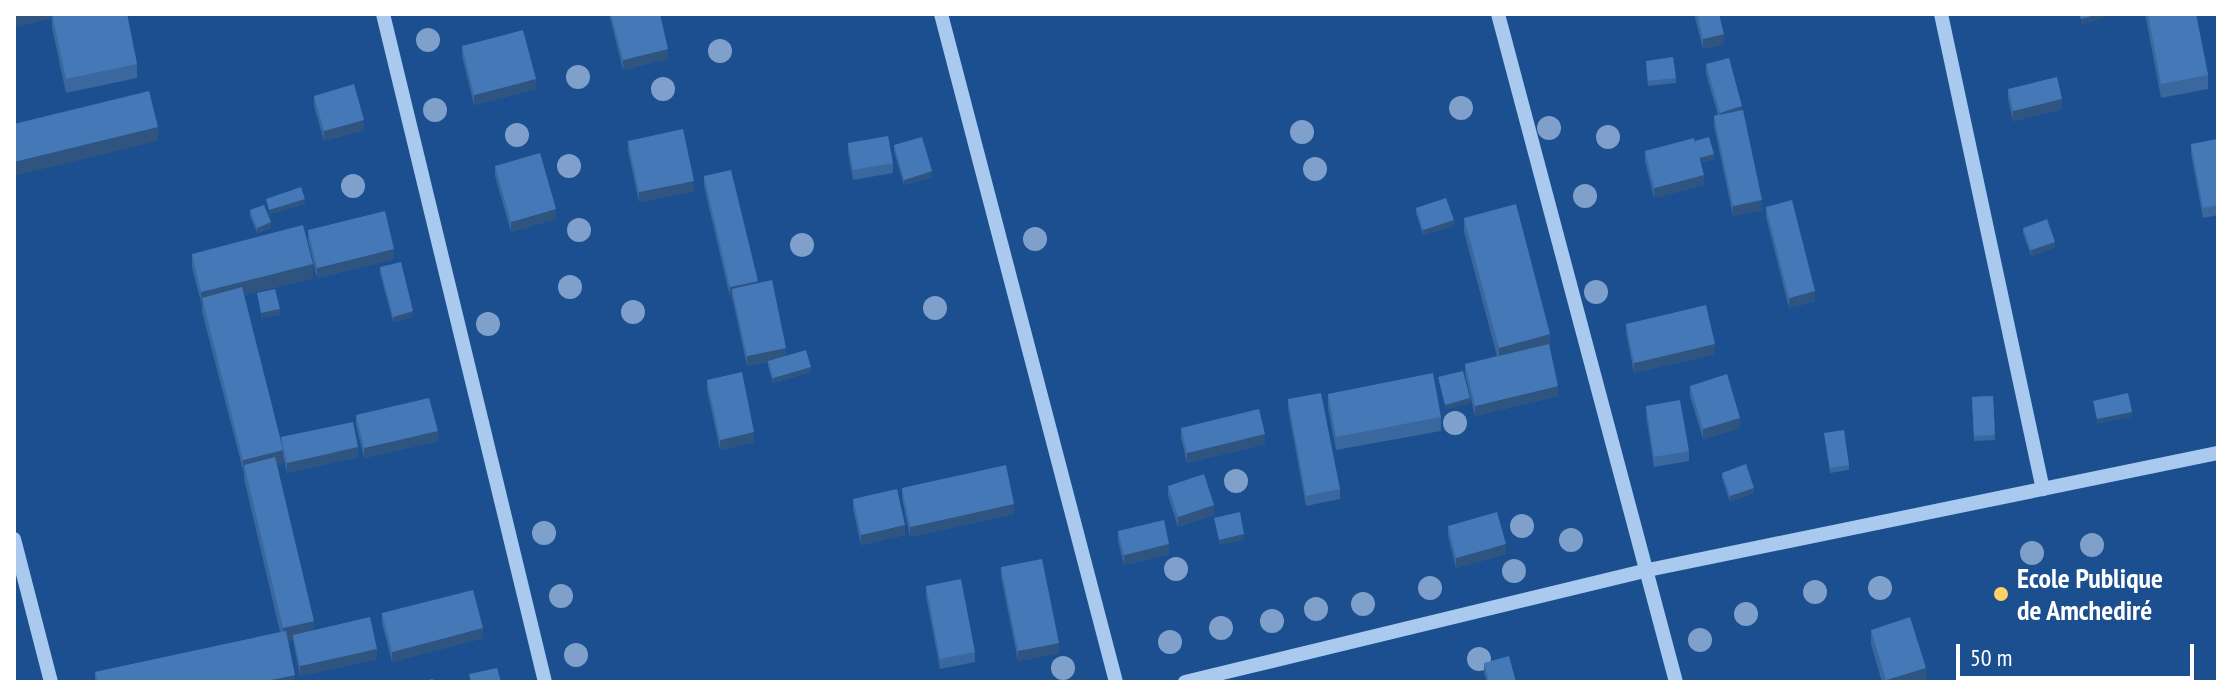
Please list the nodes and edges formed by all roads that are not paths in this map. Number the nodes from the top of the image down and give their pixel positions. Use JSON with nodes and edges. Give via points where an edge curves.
{"nodes":[{"id":1,"x":383,"y":14,"type":"edge"},
{"id":2,"x":941,"y":14,"type":"edge"},
{"id":3,"x":1498,"y":14,"type":"edge"},
{"id":4,"x":1941,"y":14,"type":"edge"},
{"id":5,"x":2218,"y":453,"type":"edge"},
{"id":6,"x":2043,"y":489,"type":"junction"},
{"id":7,"x":14,"y":539,"type":"edge"},
{"id":8,"x":1648,"y":570,"type":"junction"},
{"id":9,"x":51,"y":682,"type":"edge"},
{"id":10,"x":545,"y":682,"type":"edge"},
{"id":11,"x":1116,"y":682,"type":"edge"},
{"id":12,"x":1185,"y":682,"type":"edge"},
{"id":13,"x":1676,"y":682,"type":"edge"}],
"edges":[{"from":1,"to":10,"type":"street"},
{"from":2,"to":11,"type":"street"},
{"from":3,"to":8,"type":"street"},
{"from":4,"to":6,"type":"street"},
{"from":5,"to":6,"type":"street"},
{"from":6,"to":8,"type":"street"},
{"from":7,"to":9,"type":"street"},
{"from":8,"to":12,"type":"street"},
{"from":8,"to":13,"type":"street"}]}
